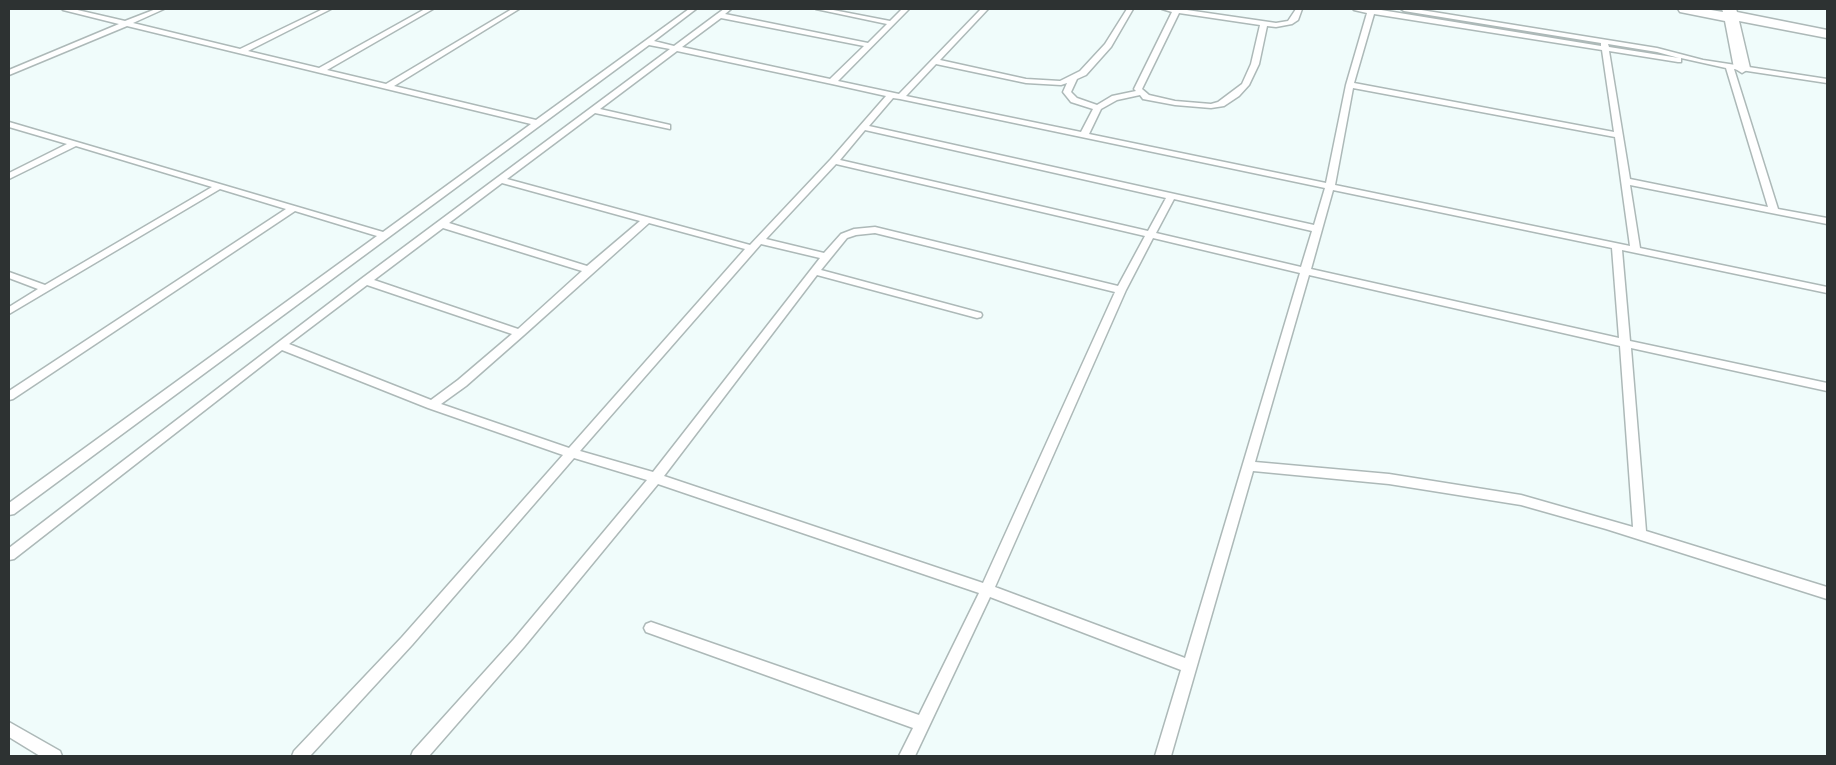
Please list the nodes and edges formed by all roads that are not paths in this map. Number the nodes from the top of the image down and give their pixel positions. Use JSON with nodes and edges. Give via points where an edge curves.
{"nodes":[{"id":1,"x":65,"y":9,"type":"edge"},
{"id":2,"x":161,"y":9,"type":"edge"},
{"id":3,"x":328,"y":9,"type":"edge"},
{"id":4,"x":430,"y":9,"type":"edge"},
{"id":5,"x":516,"y":9,"type":"edge"},
{"id":6,"x":693,"y":9,"type":"edge"},
{"id":7,"x":728,"y":9,"type":"edge"},
{"id":8,"x":819,"y":9,"type":"edge"},
{"id":9,"x":906,"y":9,"type":"edge"},
{"id":10,"x":985,"y":9,"type":"edge"},
{"id":11,"x":1130,"y":9,"type":"edge"},
{"id":12,"x":1165,"y":9,"type":"edge"},
{"id":13,"x":1299,"y":9,"type":"edge"},
{"id":14,"x":1356,"y":9,"type":"edge"},
{"id":15,"x":1404,"y":9,"type":"edge"},
{"id":16,"x":1686,"y":9,"type":"edge"},
{"id":17,"x":1177,"y":10,"type":"junction"},
{"id":18,"x":1372,"y":10,"type":"edge"},
{"id":19,"x":1730,"y":14,"type":"edge"},
{"id":20,"x":719,"y":15,"type":"junction"},
{"id":21,"x":125,"y":24,"type":"junction"},
{"id":22,"x":891,"y":24,"type":"junction"},
{"id":23,"x":1264,"y":24,"type":"junction"},
{"id":24,"x":1827,"y":34,"type":"edge"},
{"id":25,"x":1604,"y":41,"type":"junction"},
{"id":26,"x":647,"y":42,"type":"junction"},
{"id":27,"x":869,"y":45,"type":"junction"},
{"id":28,"x":675,"y":48,"type":"junction"},
{"id":29,"x":1605,"y":50,"type":"junction"},
{"id":30,"x":240,"y":52,"type":"junction"},
{"id":31,"x":934,"y":61,"type":"junction"},
{"id":32,"x":1703,"y":62,"type":"junction"},
{"id":33,"x":1736,"y":67,"type":"junction"},
{"id":34,"x":320,"y":71,"type":"junction"},
{"id":35,"x":9,"y":73,"type":"edge"},
{"id":36,"x":1073,"y":79,"type":"junction"},
{"id":37,"x":1827,"y":81,"type":"edge"},
{"id":38,"x":832,"y":82,"type":"junction"},
{"id":39,"x":1350,"y":86,"type":"junction"},
{"id":40,"x":387,"y":87,"type":"junction"},
{"id":41,"x":1140,"y":93,"type":"junction"},
{"id":42,"x":896,"y":96,"type":"junction"},
{"id":43,"x":1098,"y":108,"type":"junction"},
{"id":44,"x":592,"y":110,"type":"junction"},
{"id":45,"x":537,"y":123,"type":"junction"},
{"id":46,"x":9,"y":124,"type":"edge"},
{"id":47,"x":667,"y":127,"type":"dead end"},
{"id":48,"x":863,"y":127,"type":"junction"},
{"id":49,"x":1084,"y":135,"type":"junction"},
{"id":50,"x":1618,"y":135,"type":"junction"},
{"id":51,"x":74,"y":144,"type":"junction"},
{"id":52,"x":834,"y":162,"type":"junction"},
{"id":53,"x":9,"y":176,"type":"edge"},
{"id":54,"x":500,"y":180,"type":"junction"},
{"id":55,"x":1626,"y":181,"type":"junction"},
{"id":56,"x":1330,"y":186,"type":"junction"},
{"id":57,"x":218,"y":187,"type":"junction"},
{"id":58,"x":1171,"y":196,"type":"junction"},
{"id":59,"x":292,"y":209,"type":"junction"},
{"id":60,"x":1774,"y":210,"type":"junction"},
{"id":61,"x":647,"y":220,"type":"junction"},
{"id":62,"x":1827,"y":221,"type":"edge"},
{"id":63,"x":441,"y":224,"type":"junction"},
{"id":64,"x":1318,"y":229,"type":"junction"},
{"id":65,"x":384,"y":235,"type":"junction"},
{"id":66,"x":1150,"y":236,"type":"junction"},
{"id":67,"x":755,"y":244,"type":"junction"},
{"id":68,"x":1617,"y":246,"type":"junction"},
{"id":69,"x":1635,"y":250,"type":"junction"},
{"id":70,"x":826,"y":257,"type":"junction"},
{"id":71,"x":589,"y":270,"type":"junction"},
{"id":72,"x":1304,"y":270,"type":"junction"},
{"id":73,"x":816,"y":272,"type":"junction"},
{"id":74,"x":9,"y":275,"type":"edge"},
{"id":75,"x":365,"y":281,"type":"junction"},
{"id":76,"x":46,"y":289,"type":"junction"},
{"id":77,"x":1121,"y":290,"type":"junction"},
{"id":78,"x":1827,"y":290,"type":"edge"},
{"id":79,"x":9,"y":311,"type":"edge"},
{"id":80,"x":977,"y":315,"type":"dead end"},
{"id":81,"x":520,"y":333,"type":"junction"},
{"id":82,"x":1626,"y":344,"type":"junction"},
{"id":83,"x":281,"y":345,"type":"junction"},
{"id":84,"x":1827,"y":387,"type":"edge"},
{"id":85,"x":9,"y":396,"type":"edge"},
{"id":86,"x":432,"y":405,"type":"junction"},
{"id":87,"x":571,"y":453,"type":"junction"},
{"id":88,"x":1248,"y":466,"type":"junction"},
{"id":89,"x":656,"y":478,"type":"junction"},
{"id":90,"x":9,"y":510,"type":"edge"},
{"id":91,"x":1640,"y":534,"type":"junction"},
{"id":92,"x":9,"y":555,"type":"edge"},
{"id":93,"x":987,"y":590,"type":"junction"},
{"id":94,"x":1827,"y":593,"type":"edge"},
{"id":95,"x":651,"y":628,"type":"dead end"},
{"id":96,"x":1189,"y":666,"type":"junction"},
{"id":97,"x":923,"y":724,"type":"junction"},
{"id":98,"x":9,"y":730,"type":"edge"},
{"id":99,"x":54,"y":756,"type":"edge"},
{"id":100,"x":300,"y":756,"type":"edge"},
{"id":101,"x":419,"y":756,"type":"edge"},
{"id":102,"x":907,"y":756,"type":"edge"},
{"id":103,"x":1163,"y":756,"type":"edge"}],
"edges":[{"from":1,"to":21,"type":"lane"},
{"from":2,"to":21,"type":"lane"},
{"from":3,"to":30,"type":"lane"},
{"from":4,"to":34,"type":"lane"},
{"from":5,"to":40,"type":"lane"},
{"from":6,"to":26,"type":"lane"},
{"from":7,"to":20,"type":"lane"},
{"from":8,"to":22,"type":"lane"},
{"from":9,"to":22,"type":"lane"},
{"from":10,"to":31,"type":"lane"},
{"from":11,"to":36,"type":"lane","via":[[1098,57]]},
{"from":12,"to":17,"type":"lane"},
{"from":13,"to":23,"type":"lane","via":[[1290,23]]},
{"from":14,"to":18,"type":"lane"},
{"from":15,"to":25,"type":"lane"},
{"from":16,"to":19,"type":"street"},
{"from":17,"to":23,"type":"lane"},
{"from":17,"to":41,"type":"lane","via":[[1139,85]]},
{"from":18,"to":29,"type":"lane"},
{"from":18,"to":39,"type":"lane"},
{"from":19,"to":24,"type":"street"},
{"from":19,"to":33,"type":"street"},
{"from":20,"to":27,"type":"lane"},
{"from":20,"to":28,"type":"lane"},
{"from":21,"to":30,"type":"lane"},
{"from":21,"to":35,"type":"lane"},
{"from":22,"to":27,"type":"lane"},
{"from":23,"to":41,"type":"lane","via":[[1250,76],[1228,101],[1196,106],[1156,100]]},
{"from":25,"to":29,"type":"lane"},
{"from":25,"to":32,"type":"lane"},
{"from":26,"to":28,"type":"lane"},
{"from":26,"to":45,"type":"lane"},
{"from":27,"to":38,"type":"lane"},
{"from":28,"to":38,"type":"lane"},
{"from":28,"to":44,"type":"lane"},
{"from":29,"to":32,"type":"lane"},
{"from":29,"to":50,"type":"lane"},
{"from":30,"to":34,"type":"lane"},
{"from":31,"to":36,"type":"lane","via":[[1038,82],[1061,83]]},
{"from":31,"to":42,"type":"lane"},
{"from":32,"to":33,"type":"lane"},
{"from":33,"to":37,"type":"lane"},
{"from":33,"to":60,"type":"lane"},
{"from":34,"to":40,"type":"lane"},
{"from":36,"to":43,"type":"lane","via":[[1067,92],[1074,100]]},
{"from":38,"to":42,"type":"lane"},
{"from":39,"to":50,"type":"lane"},
{"from":39,"to":56,"type":"lane"},
{"from":40,"to":45,"type":"lane"},
{"from":41,"to":43,"type":"lane","via":[[1116,98]]},
{"from":42,"to":48,"type":"lane"},
{"from":42,"to":49,"type":"lane"},
{"from":43,"to":49,"type":"lane"},
{"from":44,"to":47,"type":"lane"},
{"from":44,"to":54,"type":"lane"},
{"from":45,"to":65,"type":"lane"},
{"from":46,"to":51,"type":"lane"},
{"from":48,"to":52,"type":"lane"},
{"from":48,"to":58,"type":"lane"},
{"from":49,"to":56,"type":"lane"},
{"from":50,"to":55,"type":"lane"},
{"from":51,"to":53,"type":"lane"},
{"from":51,"to":57,"type":"lane"},
{"from":52,"to":66,"type":"lane"},
{"from":52,"to":67,"type":"lane"},
{"from":54,"to":61,"type":"lane"},
{"from":54,"to":63,"type":"lane"},
{"from":55,"to":60,"type":"lane"},
{"from":55,"to":69,"type":"lane"},
{"from":56,"to":64,"type":"lane"},
{"from":56,"to":68,"type":"lane"},
{"from":57,"to":59,"type":"lane"},
{"from":57,"to":76,"type":"lane"},
{"from":58,"to":64,"type":"lane"},
{"from":58,"to":66,"type":"lane"},
{"from":59,"to":65,"type":"lane"},
{"from":59,"to":85,"type":"lane"},
{"from":60,"to":62,"type":"lane"},
{"from":61,"to":67,"type":"lane"},
{"from":61,"to":71,"type":"lane"},
{"from":63,"to":71,"type":"lane"},
{"from":63,"to":75,"type":"lane"},
{"from":64,"to":72,"type":"lane"},
{"from":65,"to":90,"type":"lane"},
{"from":66,"to":72,"type":"lane"},
{"from":66,"to":77,"type":"lane"},
{"from":67,"to":70,"type":"lane"},
{"from":67,"to":87,"type":"lane"},
{"from":68,"to":69,"type":"lane"},
{"from":68,"to":82,"type":"lane"},
{"from":69,"to":78,"type":"lane"},
{"from":70,"to":73,"type":"lane"},
{"from":70,"to":77,"type":"lane","via":[[844,236],[875,230]]},
{"from":71,"to":81,"type":"lane"},
{"from":72,"to":82,"type":"lane"},
{"from":72,"to":88,"type":"lane"},
{"from":73,"to":80,"type":"lane"},
{"from":73,"to":89,"type":"lane"},
{"from":74,"to":76,"type":"lane"},
{"from":75,"to":81,"type":"lane"},
{"from":75,"to":83,"type":"lane"},
{"from":76,"to":79,"type":"lane"},
{"from":77,"to":93,"type":"lane"},
{"from":81,"to":86,"type":"lane","via":[[469,378]]},
{"from":82,"to":84,"type":"lane"},
{"from":82,"to":91,"type":"lane"},
{"from":83,"to":86,"type":"lane"},
{"from":83,"to":92,"type":"lane"},
{"from":86,"to":87,"type":"lane"},
{"from":87,"to":89,"type":"lane"},
{"from":87,"to":100,"type":"lane","via":[[408,641]]},
{"from":88,"to":91,"type":"lane","via":[[1458,488],[1521,500]]},
{"from":88,"to":96,"type":"lane"},
{"from":89,"to":93,"type":"lane"},
{"from":89,"to":101,"type":"lane","via":[[519,643]]},
{"from":91,"to":94,"type":"lane"},
{"from":93,"to":96,"type":"lane"},
{"from":93,"to":97,"type":"lane"},
{"from":95,"to":97,"type":"lane"},
{"from":96,"to":103,"type":"lane"},
{"from":97,"to":102,"type":"lane"},
{"from":98,"to":99,"type":"lane"}]}
